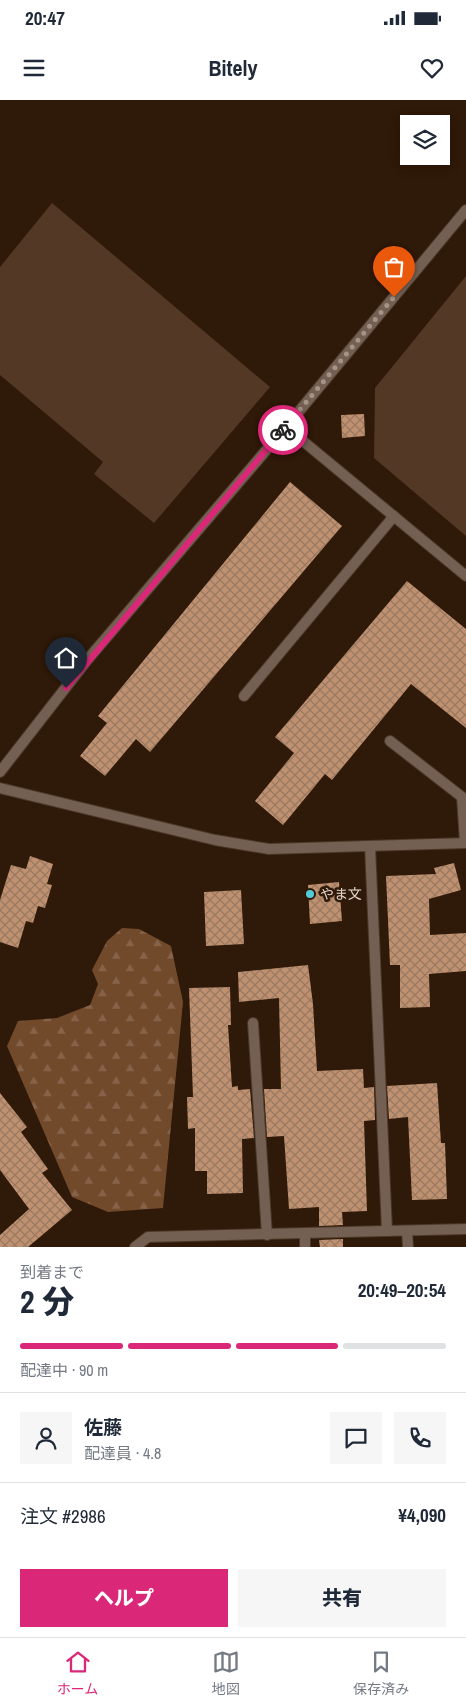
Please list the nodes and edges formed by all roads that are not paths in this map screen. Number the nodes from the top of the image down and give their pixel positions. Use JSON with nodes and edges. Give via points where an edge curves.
{"nodes":[{"id":1,"x":466,"y":210,"type":"edge"},
{"id":2,"x":286,"y":427,"type":"junction"},
{"id":3,"x":394,"y":516,"type":"junction"},
{"id":4,"x":466,"y":576,"type":"edge"},
{"id":5,"x":244,"y":696,"type":"dead end"},
{"id":6,"x":390,"y":740,"type":"dead end"},
{"id":7,"x":0,"y":772,"type":"edge"},
{"id":8,"x":0,"y":788,"type":"edge"},
{"id":9,"x":466,"y":843,"type":"edge"},
{"id":10,"x":370,"y":846,"type":"junction"},
{"id":11,"x":254,"y":1023,"type":"dead end"},
{"id":12,"x":466,"y":1229,"type":"edge"},
{"id":13,"x":387,"y":1231,"type":"junction"},
{"id":14,"x":408,"y":1231,"type":"junction"},
{"id":15,"x":305,"y":1233,"type":"junction"},
{"id":16,"x":267,"y":1234,"type":"junction"},
{"id":17,"x":134,"y":1247,"type":"edge"},
{"id":18,"x":305,"y":1247,"type":"edge"},
{"id":19,"x":408,"y":1247,"type":"edge"}],
"edges":[{"from":1,"to":2,"type":"street"},
{"from":2,"to":3,"type":"street"},
{"from":2,"to":7,"type":"street","via":[[88,659]]},
{"from":3,"to":4,"type":"street"},
{"from":3,"to":5,"type":"street"},
{"from":6,"to":9,"type":"street","via":[[462,797]]},
{"from":8,"to":10,"type":"street","via":[[269,849]]},
{"from":9,"to":10,"type":"street"},
{"from":10,"to":13,"type":"street"},
{"from":11,"to":16,"type":"street"},
{"from":12,"to":14,"type":"street"},
{"from":13,"to":14,"type":"street"},
{"from":13,"to":15,"type":"street"},
{"from":14,"to":19,"type":"street"},
{"from":15,"to":16,"type":"street"},
{"from":15,"to":18,"type":"street"},
{"from":16,"to":17,"type":"street","via":[[148,1237]]}]}
